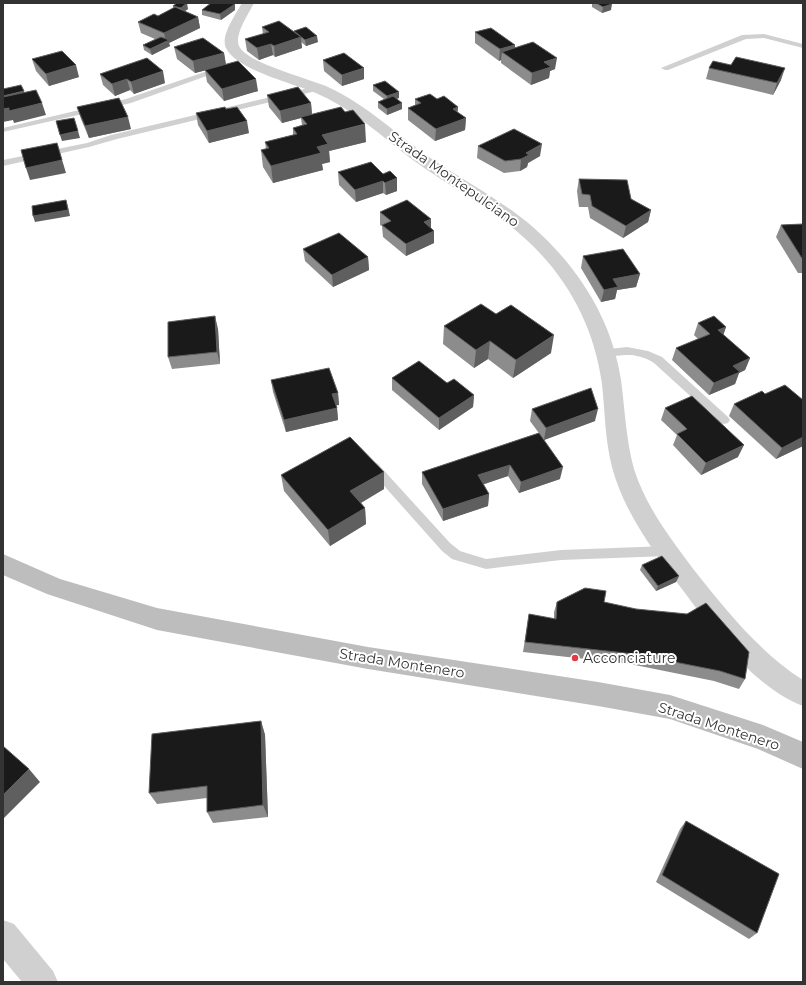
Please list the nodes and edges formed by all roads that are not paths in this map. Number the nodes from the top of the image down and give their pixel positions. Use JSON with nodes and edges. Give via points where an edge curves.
{"nodes":[{"id":1,"x":248,"y":3,"type":"edge"},
{"id":2,"x":803,"y":46,"type":"edge"},
{"id":3,"x":240,"y":63,"type":"junction"},
{"id":4,"x":665,"y":68,"type":"dead end"},
{"id":5,"x":317,"y":88,"type":"junction"},
{"id":6,"x":3,"y":130,"type":"edge"},
{"id":7,"x":3,"y":163,"type":"edge"},
{"id":8,"x":605,"y":352,"type":"junction"},
{"id":9,"x":724,"y":420,"type":"dead end"},
{"id":10,"x":363,"y":456,"type":"edge"},
{"id":11,"x":667,"y":551,"type":"junction"},
{"id":12,"x":3,"y":564,"type":"edge"},
{"id":13,"x":803,"y":694,"type":"edge"},
{"id":14,"x":803,"y":756,"type":"edge"},
{"id":15,"x":3,"y":935,"type":"edge"},
{"id":16,"x":42,"y":982,"type":"edge"}],
"edges":[{"from":1,"to":3,"type":"street","name":"Strada Montepulciano","via":[[230,41]]},
{"from":2,"to":4,"type":"lane","via":[[764,36],[745,36]]},
{"from":3,"to":5,"type":"street","name":"Strada Montepulciano"},
{"from":3,"to":6,"type":"lane","via":[[128,101]]},
{"from":5,"to":7,"type":"lane","via":[[88,145]]},
{"from":5,"to":8,"type":"street","name":"Strada Montepulciano","via":[[343,100],[370,118],[412,152],[492,204],[528,231],[570,279],[591,313],[601,334]]},
{"from":8,"to":9,"type":"lane","via":[[637,350],[648,353]]},
{"from":8,"to":11,"type":"street","name":"Strada Montepulciano","via":[[620,452],[628,482]]},
{"from":10,"to":11,"type":"lane","via":[[446,548],[466,559],[498,564],[561,555]]},
{"from":11,"to":13,"type":"street","name":"Strada Montepulciano","via":[[726,628],[750,654]]},
{"from":12,"to":14,"type":"main road","name":"Strada Montenero","via":[[55,587],[158,619],[368,658],[670,707],[763,738]]},
{"from":15,"to":16,"type":"street"}]}
